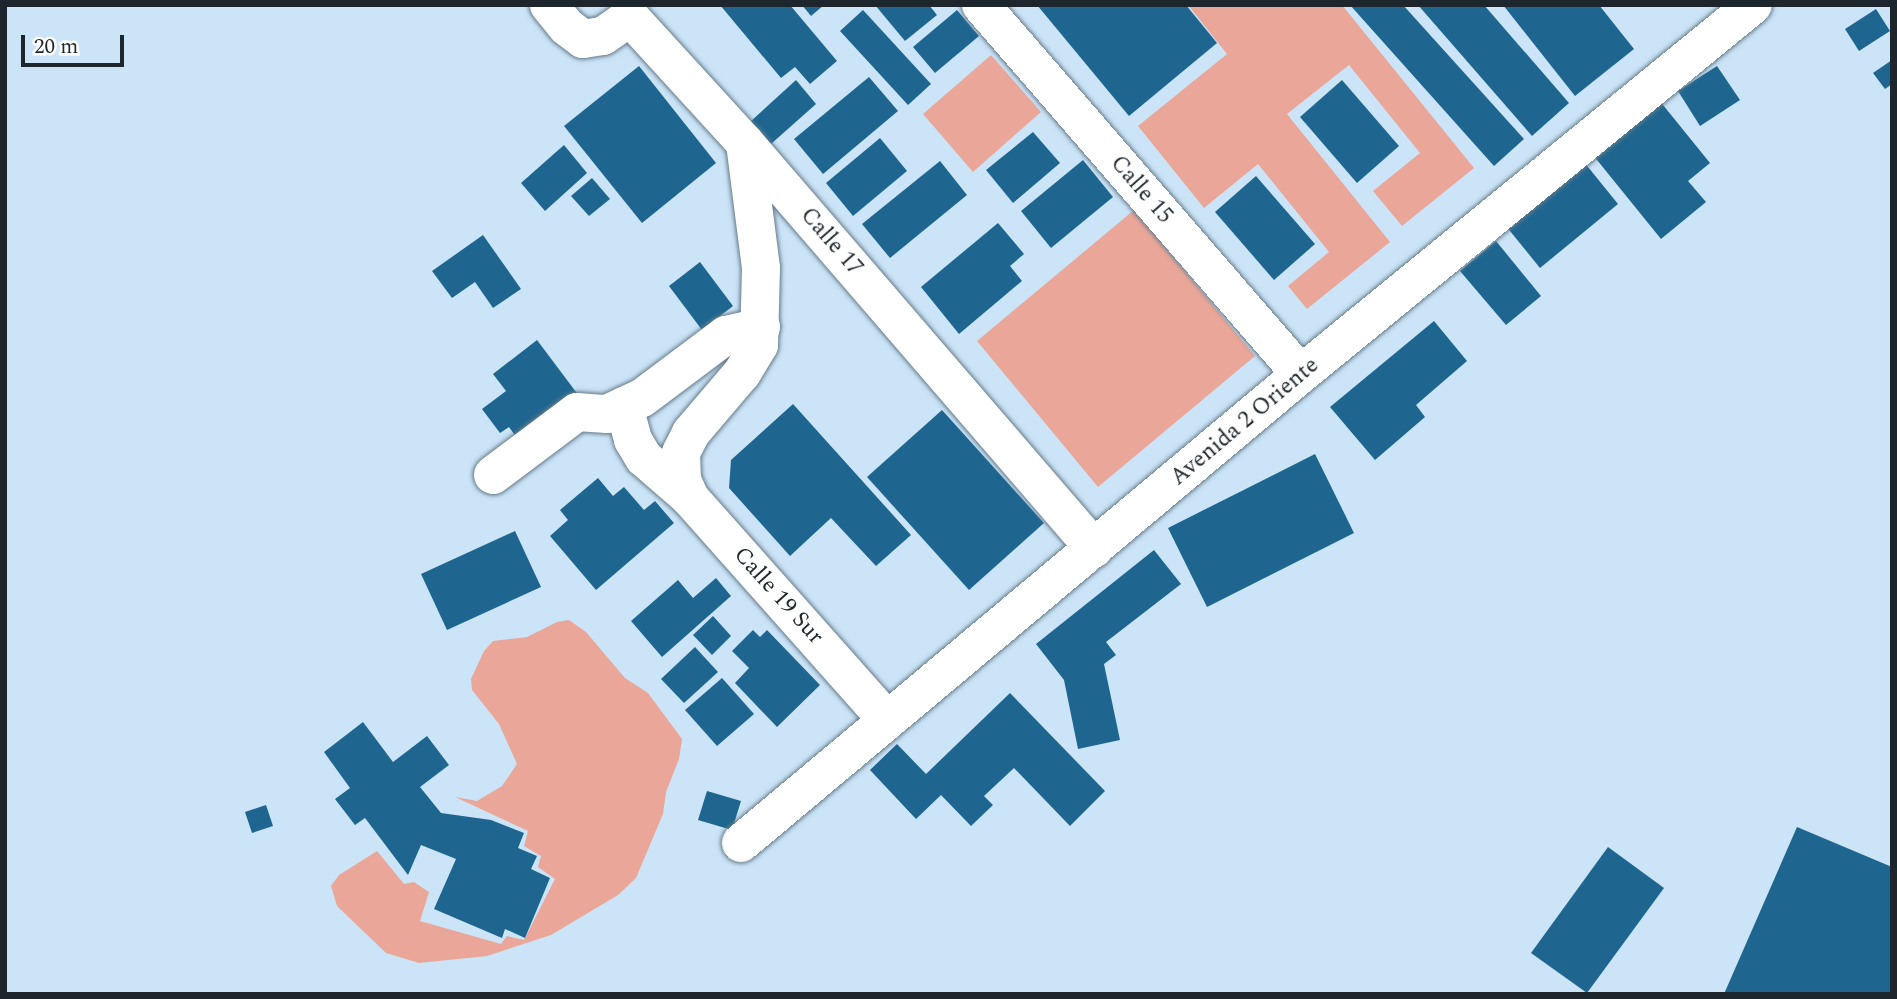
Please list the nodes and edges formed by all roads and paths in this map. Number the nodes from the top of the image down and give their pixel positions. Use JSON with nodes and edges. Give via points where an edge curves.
{"nodes":[{"id":1,"x":549,"y":5,"type":"edge"},
{"id":2,"x":981,"y":5,"type":"edge"},
{"id":3,"x":1753,"y":5,"type":"edge"},
{"id":4,"x":638,"y":11,"type":"edge"},
{"id":5,"x":745,"y":143,"type":"junction"},
{"id":6,"x":761,"y":327,"type":"junction"},
{"id":7,"x":1301,"y":374,"type":"junction"},
{"id":8,"x":624,"y":406,"type":"junction"},
{"id":9,"x":493,"y":475,"type":"dead end"},
{"id":10,"x":685,"y":483,"type":"junction"},
{"id":11,"x":1094,"y":548,"type":"junction"},
{"id":12,"x":886,"y":719,"type":"junction"},
{"id":13,"x":741,"y":843,"type":"dead end"}],
"edges":[{"from":1,"to":4,"type":"street","name":"Calle 17","via":[[583,39],[603,36]]},
{"from":2,"to":7,"type":"street","name":"Calle 15"},
{"from":3,"to":7,"type":"street","name":"Avenida 2 Oriente"},
{"from":4,"to":5,"type":"street","name":"Calle 17"},
{"from":5,"to":6,"type":"street","via":[[761,268]]},
{"from":5,"to":11,"type":"street","name":"Calle 17"},
{"from":6,"to":8,"type":"street","via":[[726,335],[642,398]]},
{"from":6,"to":10,"type":"street","via":[[752,357],[691,433],[681,453]]},
{"from":7,"to":11,"type":"street","name":"Avenida 2 Oriente"},
{"from":8,"to":9,"type":"street","via":[[607,414],[577,412]]},
{"from":8,"to":10,"type":"street","name":"Calle 19 Sur","via":[[633,440],[644,458]]},
{"from":10,"to":12,"type":"street","name":"Calle 19 Sur"},
{"from":11,"to":12,"type":"street","name":"Avenida 2 Oriente"},
{"from":12,"to":13,"type":"street","name":"Avenida 2 Oriente"}]}
